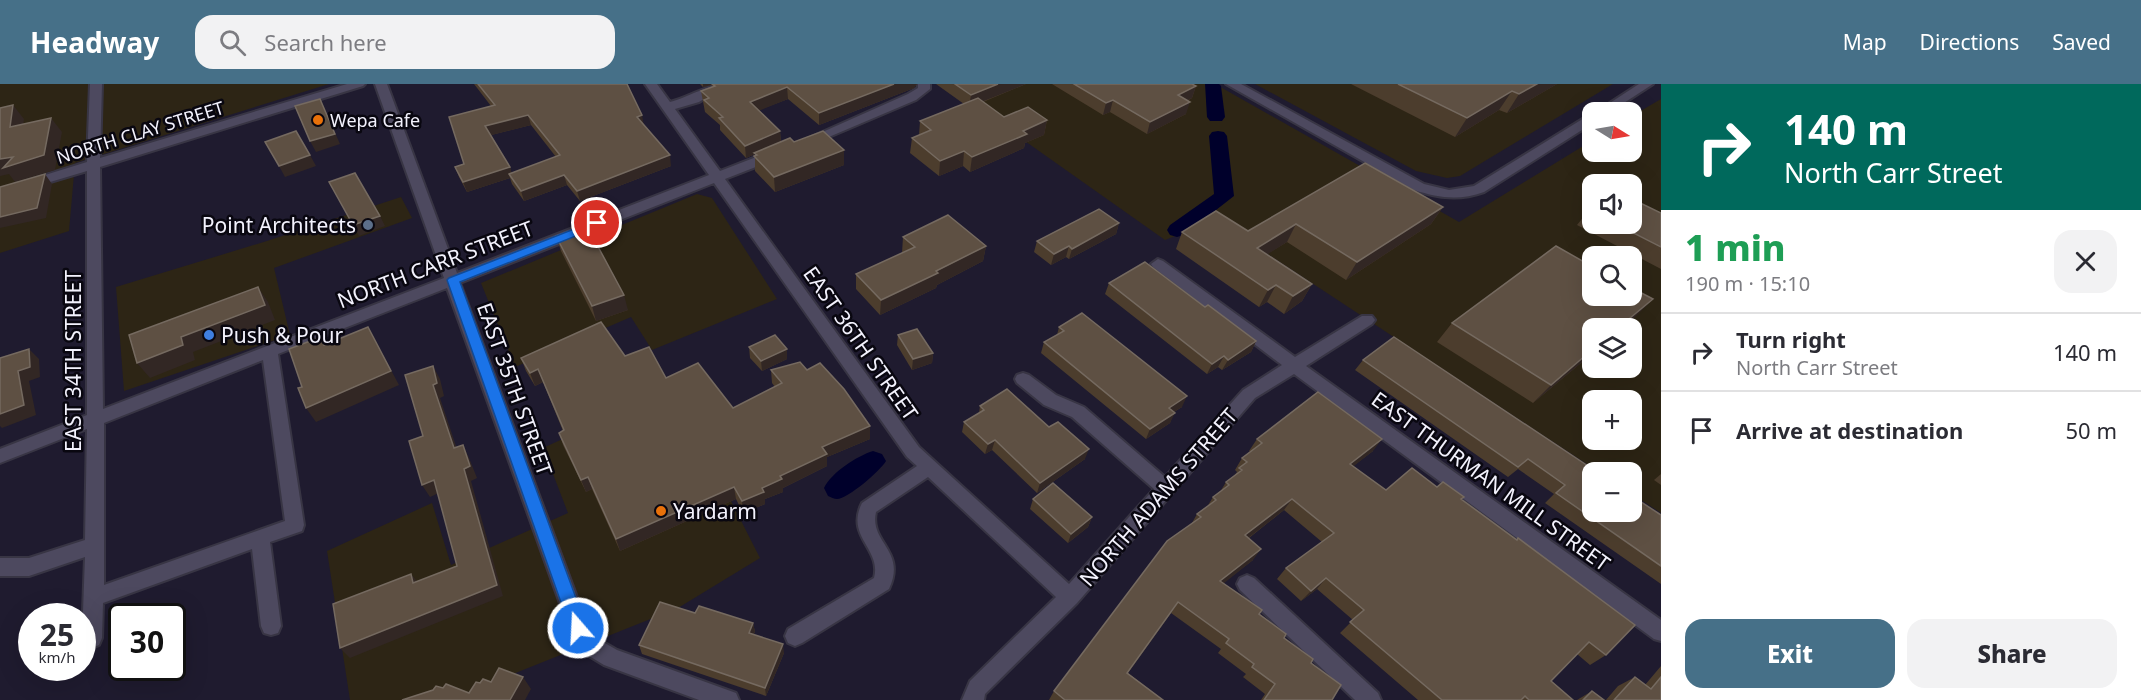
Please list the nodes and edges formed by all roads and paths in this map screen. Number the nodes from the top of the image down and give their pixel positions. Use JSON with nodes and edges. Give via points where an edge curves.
{"nodes":[{"id":1,"x":96,"y":84,"type":"edge"},
{"id":2,"x":359,"y":84,"type":"edge"},
{"id":3,"x":381,"y":84,"type":"edge"},
{"id":4,"x":651,"y":84,"type":"edge"},
{"id":5,"x":722,"y":84,"type":"edge"},
{"id":6,"x":1232,"y":84,"type":"edge"},
{"id":7,"x":1647,"y":84,"type":"edge"},
{"id":8,"x":924,"y":87,"type":"edge"},
{"id":9,"x":1618,"y":102,"type":"edge"},
{"id":10,"x":668,"y":107,"type":"junction"},
{"id":11,"x":1582,"y":125,"type":"edge"},
{"id":12,"x":93,"y":165,"type":"junction"},
{"id":13,"x":717,"y":176,"type":"junction"},
{"id":14,"x":0,"y":193,"type":"edge"},
{"id":15,"x":1158,"y":264,"type":"dead end"},
{"id":16,"x":453,"y":280,"type":"junction"},
{"id":17,"x":1367,"y":320,"type":"dead end"},
{"id":18,"x":270,"y":351,"type":"junction"},
{"id":19,"x":1294,"y":366,"type":"junction"},
{"id":20,"x":1023,"y":379,"type":"dead end"},
{"id":21,"x":95,"y":418,"type":"junction"},
{"id":22,"x":0,"y":456,"type":"edge"},
{"id":23,"x":929,"y":466,"type":"junction"},
{"id":24,"x":1166,"y":488,"type":"junction"},
{"id":25,"x":260,"y":537,"type":"junction"},
{"id":26,"x":95,"y":545,"type":"junction"},
{"id":27,"x":0,"y":567,"type":"edge"},
{"id":28,"x":1247,"y":584,"type":"dead end"},
{"id":29,"x":94,"y":597,"type":"junction"},
{"id":30,"x":1070,"y":597,"type":"junction"},
{"id":31,"x":94,"y":603,"type":"edge"},
{"id":32,"x":271,"y":626,"type":"dead end"},
{"id":33,"x":1661,"y":632,"type":"edge"},
{"id":34,"x":795,"y":636,"type":"dead end"},
{"id":35,"x":728,"y":700,"type":"edge"},
{"id":36,"x":973,"y":700,"type":"edge"},
{"id":37,"x":1370,"y":700,"type":"edge"}],
"edges":[{"from":1,"to":12,"type":"street","name":"EAST 34TH STREET"},
{"from":2,"to":12,"type":"street","name":"NORTH CLAY STREET"},
{"from":3,"to":16,"type":"street","name":"EAST 35TH STREET"},
{"from":4,"to":10,"type":"street","name":"EAST 36TH STREET"},
{"from":5,"to":10,"type":"street","via":[[695,99]]},
{"from":6,"to":11,"type":"street","via":[[1419,187],[1450,195],[1465,195],[1479,189]]},
{"from":7,"to":9,"type":"street"},
{"from":8,"to":13,"type":"street","name":"NORTH CARR STREET","via":[[912,97]]},
{"from":10,"to":13,"type":"street","name":"EAST 36TH STREET"},
{"from":12,"to":14,"type":"street","name":"NORTH CLAY STREET"},
{"from":12,"to":21,"type":"street","name":"EAST 34TH STREET"},
{"from":13,"to":16,"type":"street","name":"NORTH CARR STREET"},
{"from":13,"to":23,"type":"street","name":"EAST 36TH STREET","via":[[914,452]]},
{"from":15,"to":19,"type":"street","name":"EAST THURMAN MILL STREET"},
{"from":16,"to":18,"type":"street","name":"NORTH CARR STREET"},
{"from":16,"to":35,"type":"street","name":"EAST 35TH STREET","via":[[583,641],[611,658]]},
{"from":17,"to":19,"type":"street","name":"NORTH ADAMS STREET"},
{"from":18,"to":21,"type":"street","name":"NORTH CARR STREET"},
{"from":18,"to":25,"type":"street","via":[[295,525]]},
{"from":19,"to":24,"type":"street","name":"NORTH ADAMS STREET","via":[[1249,394]]},
{"from":19,"to":33,"type":"street","name":"EAST THURMAN MILL STREET"},
{"from":20,"to":24,"type":"street","via":[[1050,400],[1078,412]]},
{"from":21,"to":22,"type":"street","name":"NORTH CARR STREET"},
{"from":21,"to":26,"type":"street","name":"EAST 34TH STREET"},
{"from":23,"to":30,"type":"street","name":"EAST 36TH STREET"},
{"from":23,"to":34,"type":"street","via":[[868,508],[864,517],[867,533],[884,559],[887,572],[882,583]]},
{"from":24,"to":30,"type":"street","name":"NORTH ADAMS STREET"},
{"from":25,"to":29,"type":"street"},
{"from":25,"to":32,"type":"street"},
{"from":26,"to":27,"type":"street","via":[[29,567]]},
{"from":26,"to":29,"type":"street","name":"EAST 34TH STREET"},
{"from":28,"to":37,"type":"street"},
{"from":29,"to":31,"type":"street","name":"EAST 34TH STREET"},
{"from":30,"to":36,"type":"street","name":"NORTH ADAMS STREET","via":[[977,688]]}]}
